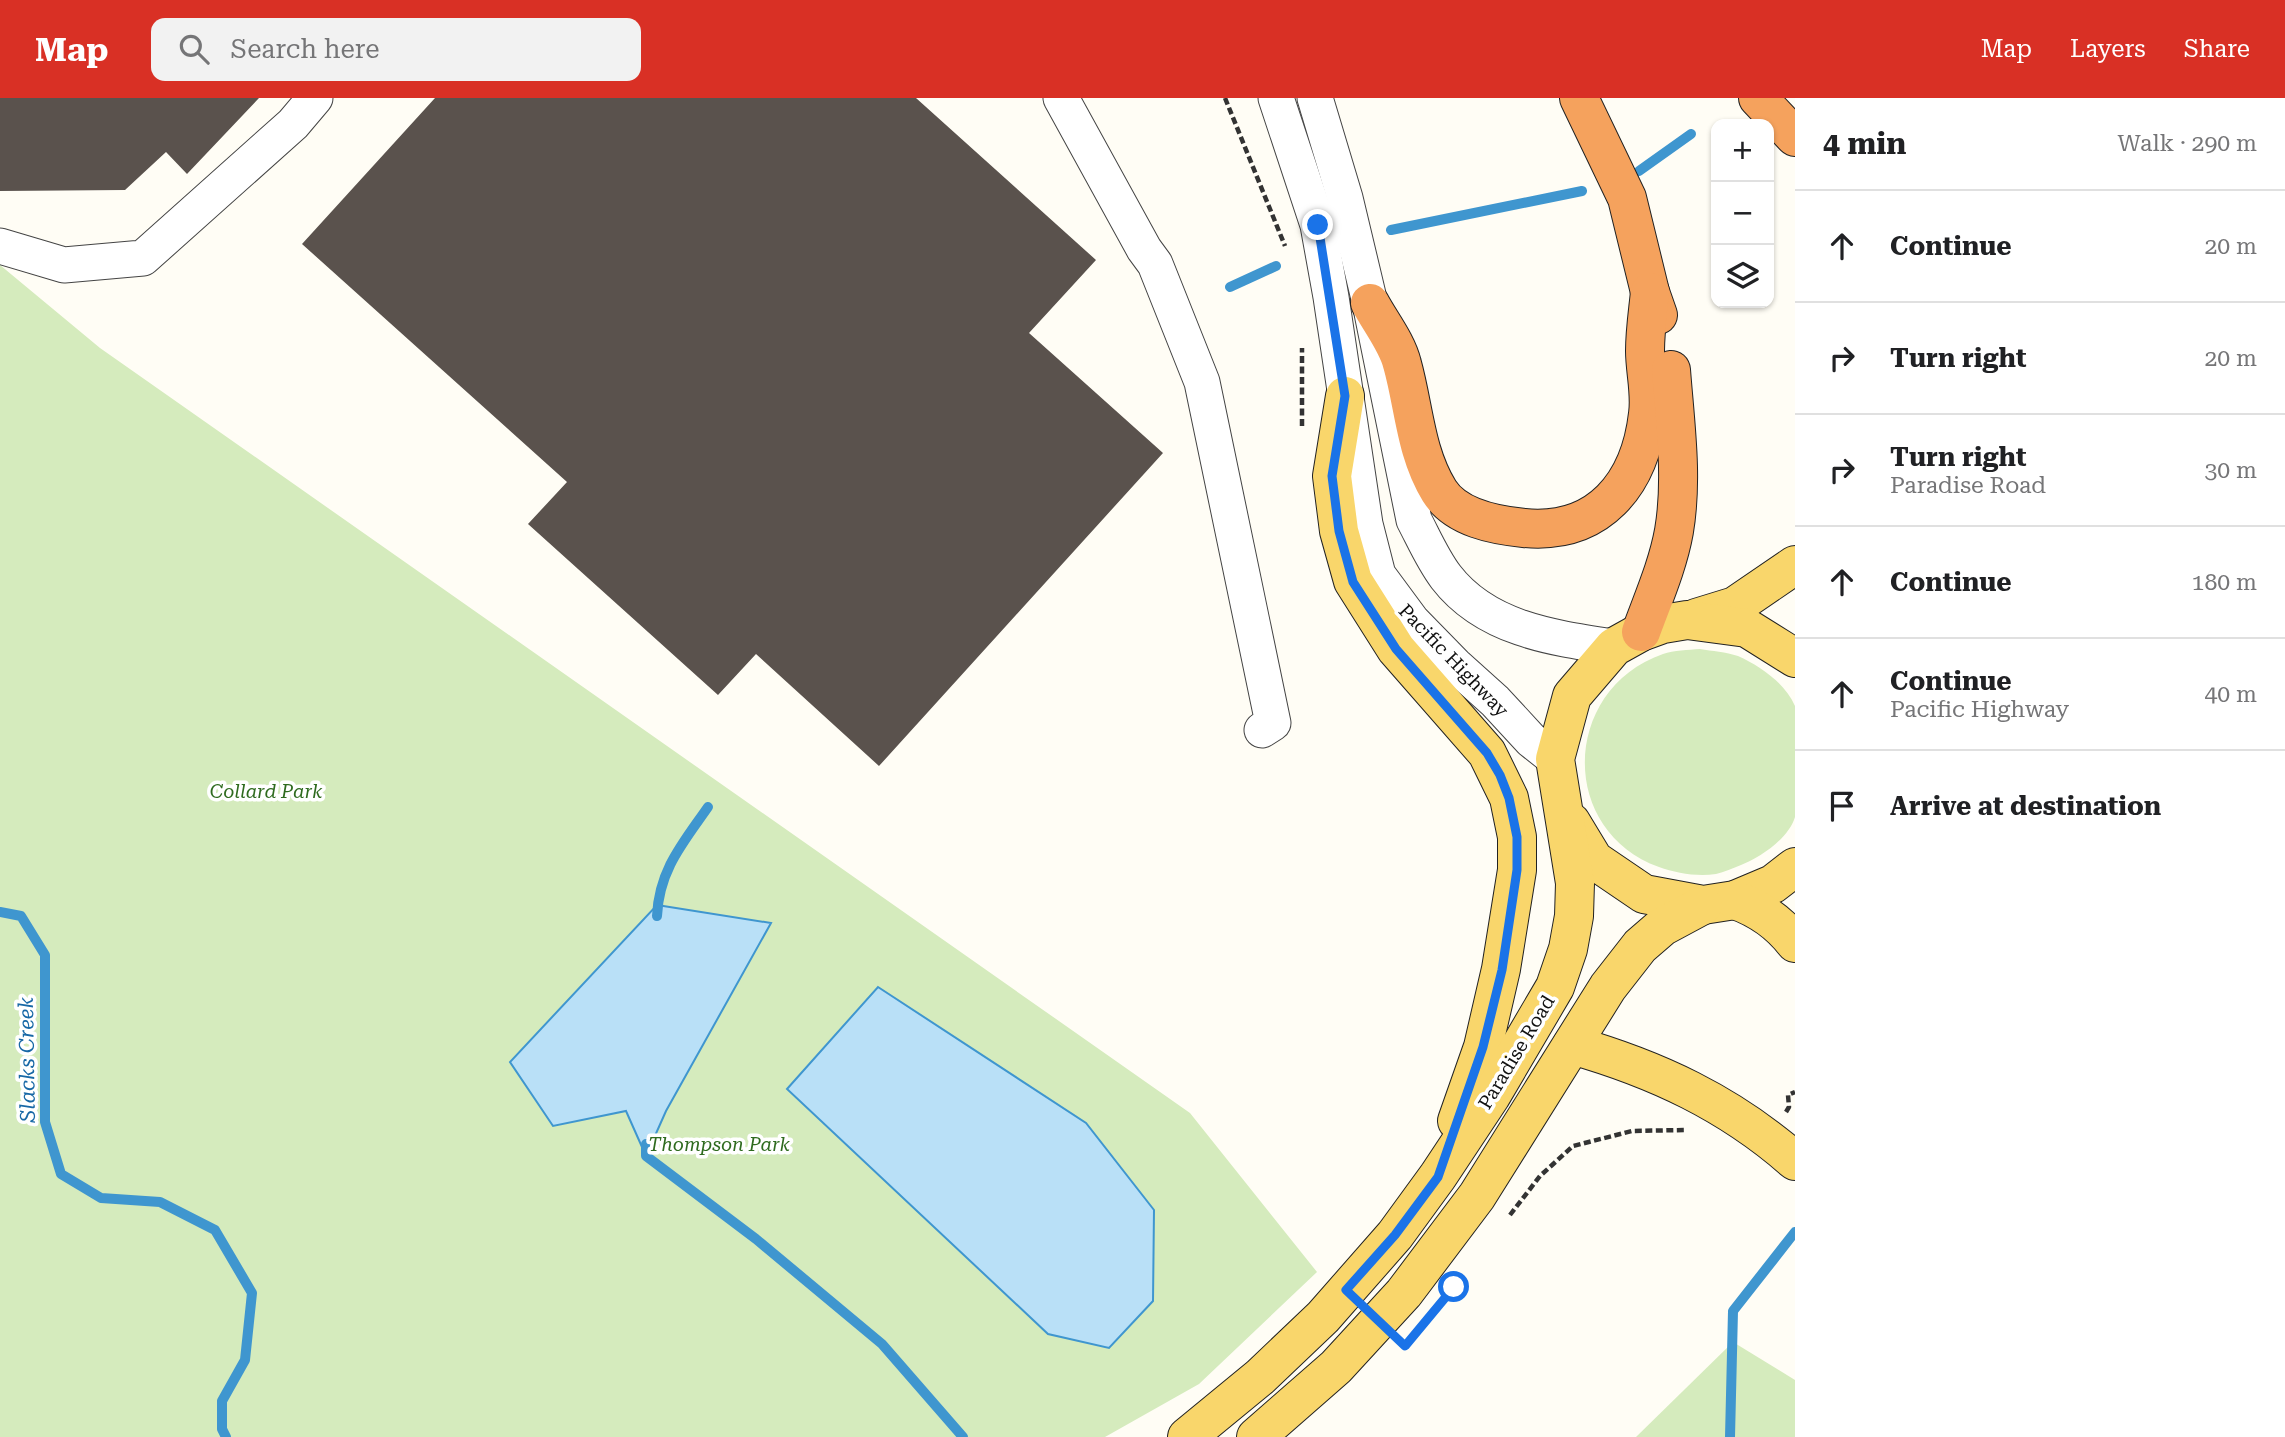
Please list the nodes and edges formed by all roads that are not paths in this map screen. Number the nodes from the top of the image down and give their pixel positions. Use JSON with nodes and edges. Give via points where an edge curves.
{"nodes":[{"id":1,"x":315,"y":98,"type":"edge"},
{"id":2,"x":1061,"y":98,"type":"edge"},
{"id":3,"x":1081,"y":98,"type":"edge"},
{"id":4,"x":1276,"y":98,"type":"edge"},
{"id":5,"x":1315,"y":98,"type":"edge"},
{"id":6,"x":1579,"y":98,"type":"edge"},
{"id":7,"x":1758,"y":98,"type":"edge"},
{"id":8,"x":1795,"y":136,"type":"edge"},
{"id":9,"x":0,"y":246,"type":"edge"},
{"id":10,"x":1144,"y":249,"type":"junction"},
{"id":11,"x":1650,"y":292,"type":"junction"},
{"id":12,"x":1370,"y":303,"type":"junction"},
{"id":13,"x":1345,"y":396,"type":"junction"},
{"id":14,"x":1795,"y":565,"type":"edge"},
{"id":15,"x":1687,"y":620,"type":"junction"},
{"id":16,"x":1627,"y":640,"type":"junction"},
{"id":17,"x":1795,"y":658,"type":"edge"},
{"id":18,"x":1262,"y":730,"type":"dead end"},
{"id":19,"x":1555,"y":759,"type":"junction"},
{"id":20,"x":1563,"y":808,"type":"junction"},
{"id":21,"x":1795,"y":867,"type":"edge"},
{"id":22,"x":1719,"y":903,"type":"junction"},
{"id":23,"x":1795,"y":943,"type":"edge"},
{"id":24,"x":1572,"y":1045,"type":"junction"},
{"id":25,"x":1795,"y":1161,"type":"edge"},
{"id":26,"x":1438,"y":1177,"type":"junction"},
{"id":27,"x":1187,"y":1437,"type":"edge"},
{"id":28,"x":1256,"y":1437,"type":"edge"}],
"edges":[{"from":1,"to":9,"type":"street","via":[[293,124],[143,258],[64,265]]},
{"from":2,"to":10,"type":"street"},
{"from":3,"to":10,"type":"street"},
{"from":4,"to":13,"type":"street","name":"Pacific Highway","via":[[1318,225]]},
{"from":5,"to":12,"type":"street"},
{"from":6,"to":11,"type":"highway","via":[[1627,198]]},
{"from":7,"to":8,"type":"highway"},
{"from":10,"to":18,"type":"street","via":[[1202,382],[1273,723]]},
{"from":11,"to":12,"type":"highway","via":[[1645,351],[1649,411],[1643,448],[1610,503],[1589,518],[1560,527],[1498,525],[1468,516],[1440,493],[1422,457],[1402,361]]},
{"from":11,"to":16,"type":"highway","via":[[1669,344],[1678,466],[1674,530],[1661,580]]},
{"from":12,"to":16,"type":"street","via":[[1414,520],[1446,577],[1489,615],[1526,630]]},
{"from":13,"to":19,"type":"street","name":"Pacific Highway","via":[[1364,524],[1378,575],[1412,621]]},
{"from":13,"to":26,"type":"main road","via":[[1332,476],[1339,531],[1353,582],[1396,649],[1487,753],[1509,798],[1517,837],[1517,870],[1502,970],[1483,1047]]},
{"from":14,"to":15,"type":"main road","via":[[1735,606]]},
{"from":15,"to":16,"type":"main road","via":[[1663,624]]},
{"from":15,"to":17,"type":"main road","via":[[1747,628]]},
{"from":16,"to":19,"type":"main road","via":[[1572,696]]},
{"from":19,"to":20,"type":"main road","name":"Paradise Road"},
{"from":20,"to":22,"type":"main road","via":[[1594,860],[1644,894]]},
{"from":20,"to":26,"type":"main road","name":"Paradise Road","via":[[1575,883],[1568,949],[1555,987],[1528,1035]]},
{"from":21,"to":22,"type":"main road","via":[[1773,884]]},
{"from":22,"to":23,"type":"main road","via":[[1755,908]]},
{"from":22,"to":24,"type":"main road","via":[[1662,927],[1640,946]]},
{"from":24,"to":25,"type":"main road","via":[[1626,1060],[1698,1092]]},
{"from":24,"to":28,"type":"main road","via":[[1477,1196],[1404,1293],[1336,1367]]},
{"from":26,"to":27,"type":"main road","name":"Paradise Road","via":[[1395,1235],[1323,1317]]}]}
